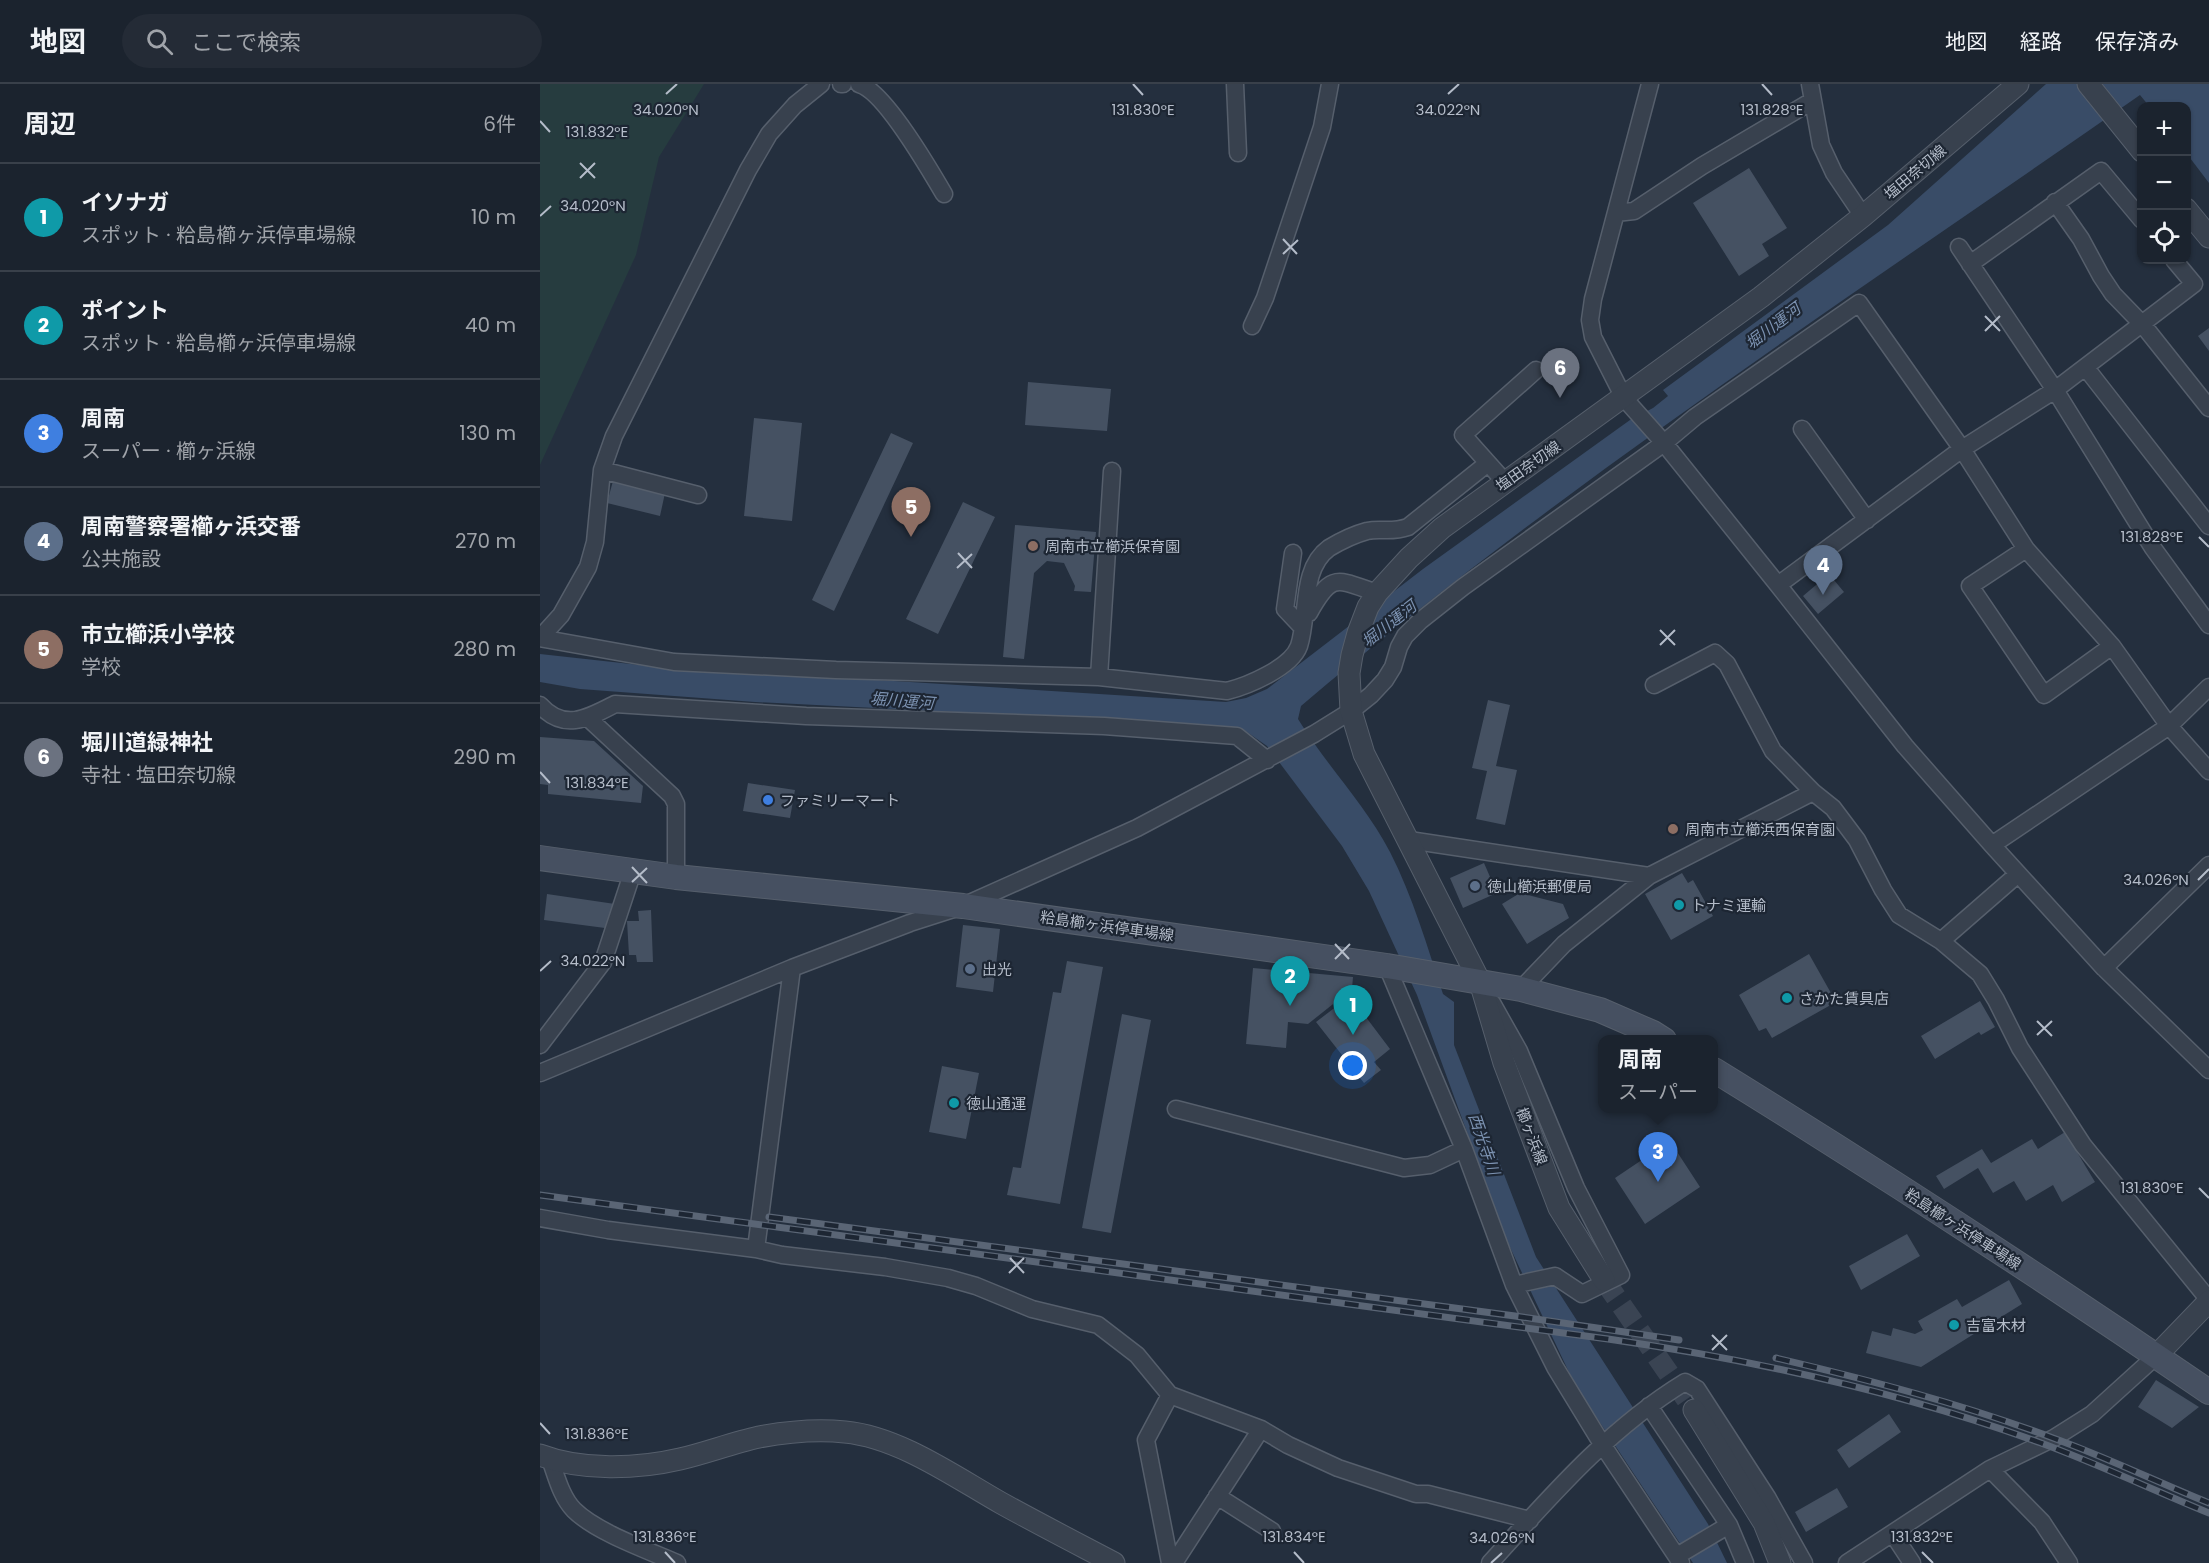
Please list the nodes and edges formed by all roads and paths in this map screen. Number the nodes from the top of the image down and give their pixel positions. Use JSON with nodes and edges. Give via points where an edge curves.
{"nodes":[{"id":1,"x":821,"y":84,"type":"edge"},
{"id":2,"x":859,"y":84,"type":"edge"},
{"id":3,"x":1234,"y":84,"type":"edge"},
{"id":4,"x":1330,"y":84,"type":"edge"},
{"id":5,"x":1650,"y":84,"type":"edge"},
{"id":6,"x":1810,"y":84,"type":"edge"},
{"id":7,"x":2018,"y":84,"type":"edge"},
{"id":8,"x":2088,"y":84,"type":"edge"},
{"id":9,"x":1812,"y":101,"type":"junction"},
{"id":10,"x":2137,"y":145,"type":"edge"},
{"id":11,"x":1238,"y":153,"type":"dead end"},
{"id":12,"x":944,"y":194,"type":"dead end"},
{"id":13,"x":2055,"y":202,"type":"junction"},
{"id":14,"x":2188,"y":210,"type":"edge"},
{"id":15,"x":1616,"y":213,"type":"junction"},
{"id":16,"x":2137,"y":214,"type":"edge"},
{"id":17,"x":1863,"y":216,"type":"junction"},
{"id":18,"x":2209,"y":237,"type":"edge"},
{"id":19,"x":1959,"y":247,"type":"dead end"},
{"id":20,"x":1970,"y":264,"type":"junction"},
{"id":21,"x":2177,"y":264,"type":"edge"},
{"id":22,"x":2143,"y":325,"type":"junction"},
{"id":23,"x":1252,"y":326,"type":"dead end"},
{"id":24,"x":2086,"y":368,"type":"junction"},
{"id":25,"x":1536,"y":370,"type":"dead end"},
{"id":26,"x":2055,"y":390,"type":"junction"},
{"id":27,"x":1627,"y":401,"type":"junction"},
{"id":28,"x":2209,"y":408,"type":"edge"},
{"id":29,"x":1802,"y":429,"type":"dead end"},
{"id":30,"x":1661,"y":441,"type":"junction"},
{"id":31,"x":1962,"y":449,"type":"junction"},
{"id":32,"x":1488,"y":463,"type":"junction"},
{"id":33,"x":602,"y":470,"type":"junction"},
{"id":34,"x":1112,"y":471,"type":"dead end"},
{"id":35,"x":1505,"y":482,"type":"junction"},
{"id":36,"x":698,"y":495,"type":"dead end"},
{"id":37,"x":1867,"y":520,"type":"junction"},
{"id":38,"x":2209,"y":526,"type":"edge"},
{"id":39,"x":2026,"y":549,"type":"junction"},
{"id":40,"x":1293,"y":553,"type":"dead end"},
{"id":41,"x":1778,"y":585,"type":"junction"},
{"id":42,"x":1372,"y":600,"type":"junction"},
{"id":43,"x":2209,"y":625,"type":"edge"},
{"id":44,"x":1301,"y":626,"type":"junction"},
{"id":45,"x":540,"y":638,"type":"edge"},
{"id":46,"x":2112,"y":646,"type":"junction"},
{"id":47,"x":1100,"y":678,"type":"junction"},
{"id":48,"x":1654,"y":685,"type":"dead end"},
{"id":49,"x":2209,"y":687,"type":"edge"},
{"id":50,"x":540,"y":705,"type":"edge"},
{"id":51,"x":1351,"y":711,"type":"junction"},
{"id":52,"x":588,"y":718,"type":"junction"},
{"id":53,"x":2169,"y":726,"type":"junction"},
{"id":54,"x":1267,"y":760,"type":"junction"},
{"id":55,"x":2209,"y":771,"type":"edge"},
{"id":56,"x":1813,"y":792,"type":"junction"},
{"id":57,"x":1409,"y":840,"type":"junction"},
{"id":58,"x":1992,"y":845,"type":"junction"},
{"id":59,"x":540,"y":858,"type":"edge"},
{"id":60,"x":2209,"y":865,"type":"edge"},
{"id":61,"x":633,"y":872,"type":"junction"},
{"id":62,"x":2019,"y":874,"type":"junction"},
{"id":63,"x":1649,"y":876,"type":"junction"},
{"id":64,"x":676,"y":877,"type":"junction"},
{"id":65,"x":963,"y":906,"type":"junction"},
{"id":66,"x":1941,"y":941,"type":"junction"},
{"id":67,"x":1388,"y":966,"type":"junction"},
{"id":68,"x":792,"y":968,"type":"junction"},
{"id":69,"x":2104,"y":968,"type":"junction"},
{"id":70,"x":1480,"y":982,"type":"junction"},
{"id":71,"x":1521,"y":989,"type":"junction"},
{"id":72,"x":1656,"y":1035,"type":"edge"},
{"id":73,"x":540,"y":1045,"type":"edge"},
{"id":74,"x":2209,"y":1070,"type":"edge"},
{"id":75,"x":540,"y":1073,"type":"edge"},
{"id":76,"x":1718,"y":1073,"type":"edge"},
{"id":77,"x":1176,"y":1110,"type":"dead end"},
{"id":78,"x":1464,"y":1149,"type":"junction"},
{"id":79,"x":540,"y":1218,"type":"edge"},
{"id":80,"x":756,"y":1249,"type":"junction"},
{"id":81,"x":1604,"y":1280,"type":"tunnel mouth"},
{"id":82,"x":1514,"y":1285,"type":"junction"},
{"id":83,"x":2209,"y":1300,"type":"edge"},
{"id":84,"x":2156,"y":1356,"type":"junction"},
{"id":85,"x":2209,"y":1392,"type":"edge"},
{"id":86,"x":1170,"y":1395,"type":"junction"},
{"id":87,"x":1649,"y":1406,"type":"junction"},
{"id":88,"x":1694,"y":1410,"type":"tunnel mouth"},
{"id":89,"x":1261,"y":1429,"type":"junction"},
{"id":90,"x":1602,"y":1443,"type":"junction"},
{"id":91,"x":545,"y":1457,"type":"edge"},
{"id":92,"x":1990,"y":1469,"type":"junction"},
{"id":93,"x":1217,"y":1496,"type":"junction"},
{"id":94,"x":1530,"y":1520,"type":"junction"},
{"id":95,"x":1729,"y":1525,"type":"junction"},
{"id":96,"x":1272,"y":1531,"type":"dead end"},
{"id":97,"x":1893,"y":1534,"type":"junction"},
{"id":98,"x":1679,"y":1560,"type":"edge"},
{"id":99,"x":677,"y":1563,"type":"edge"},
{"id":100,"x":1114,"y":1563,"type":"edge"},
{"id":101,"x":1172,"y":1563,"type":"edge"},
{"id":102,"x":1490,"y":1563,"type":"edge"},
{"id":103,"x":1745,"y":1563,"type":"edge"},
{"id":104,"x":1780,"y":1563,"type":"edge"},
{"id":105,"x":1804,"y":1563,"type":"edge"},
{"id":106,"x":1847,"y":1563,"type":"edge"},
{"id":107,"x":1912,"y":1563,"type":"edge"},
{"id":108,"x":2069,"y":1563,"type":"edge"}],
"edges":[{"from":1,"to":33,"type":"street","via":[[769,134],[748,170],[614,436]]},
{"from":2,"to":12,"type":"street","via":[[898,123]]},
{"from":3,"to":11,"type":"street"},
{"from":4,"to":23,"type":"street","via":[[1322,127]]},
{"from":5,"to":15,"type":"street"},
{"from":6,"to":9,"type":"street"},
{"from":7,"to":17,"type":"street","name":"塩田奈切線"},
{"from":8,"to":10,"type":"street"},
{"from":9,"to":15,"type":"street","via":[[1634,211]]},
{"from":9,"to":17,"type":"street","via":[[1821,145],[1834,173]]},
{"from":13,"to":16,"type":"street","via":[[2101,171]]},
{"from":13,"to":20,"type":"street"},
{"from":13,"to":22,"type":"street","via":[[2101,276]]},
{"from":14,"to":18,"type":"street"},
{"from":15,"to":27,"type":"street","via":[[1590,320],[1593,338]]},
{"from":17,"to":27,"type":"street","name":"塩田奈切線"},
{"from":19,"to":20,"type":"street"},
{"from":20,"to":26,"type":"street"},
{"from":21,"to":22,"type":"street","via":[[2194,284]]},
{"from":22,"to":24,"type":"street"},
{"from":22,"to":28,"type":"street"},
{"from":24,"to":26,"type":"street"},
{"from":24,"to":38,"type":"street"},
{"from":25,"to":32,"type":"street","via":[[1463,435]]},
{"from":26,"to":31,"type":"street"},
{"from":26,"to":43,"type":"street","via":[[2153,548]]},
{"from":27,"to":30,"type":"street"},
{"from":27,"to":35,"type":"street","name":"塩田奈切線"},
{"from":29,"to":37,"type":"street"},
{"from":30,"to":31,"type":"street","via":[[1859,303]]},
{"from":30,"to":41,"type":"street"},
{"from":30,"to":51,"type":"street","via":[[1420,621],[1399,647],[1385,681]]},
{"from":31,"to":37,"type":"street"},
{"from":31,"to":39,"type":"street"},
{"from":32,"to":35,"type":"street"},
{"from":32,"to":44,"type":"street","via":[[1408,527],[1368,531],[1330,548],[1313,566]]},
{"from":33,"to":36,"type":"street"},
{"from":33,"to":45,"type":"street","via":[[596,533],[588,567],[561,615]]},
{"from":34,"to":47,"type":"street"},
{"from":35,"to":42,"type":"street","name":"塩田奈切線","via":[[1442,528]]},
{"from":37,"to":41,"type":"street"},
{"from":39,"to":46,"type":"street"},
{"from":39,"to":46,"type":"street","via":[[1970,586],[2044,696]]},
{"from":40,"to":44,"type":"street","via":[[1285,609]]},
{"from":41,"to":58,"type":"street","via":[[1905,746]]},
{"from":42,"to":44,"type":"street","via":[[1341,580],[1330,583]]},
{"from":42,"to":51,"type":"street","name":"塩田奈切線","via":[[1358,633],[1349,673]]},
{"from":44,"to":47,"type":"street","via":[[1299,646],[1292,658],[1239,688],[1227,691]]},
{"from":45,"to":47,"type":"street","via":[[674,662]]},
{"from":46,"to":53,"type":"street"},
{"from":48,"to":56,"type":"street","via":[[1715,653],[1727,664],[1773,751]]},
{"from":49,"to":53,"type":"street"},
{"from":50,"to":52,"type":"street","via":[[561,721]]},
{"from":51,"to":54,"type":"street"},
{"from":51,"to":57,"type":"street","name":"塩田奈切線","via":[[1364,754]]},
{"from":52,"to":54,"type":"street","via":[[615,704],[806,716],[1104,726],[1237,736]]},
{"from":52,"to":64,"type":"street","via":[[672,796],[676,804]]},
{"from":53,"to":55,"type":"street"},
{"from":53,"to":58,"type":"street"},
{"from":54,"to":65,"type":"street","via":[[1137,828]]},
{"from":56,"to":63,"type":"street"},
{"from":56,"to":66,"type":"street","via":[[1833,808],[1857,840],[1899,915]]},
{"from":57,"to":63,"type":"street"},
{"from":57,"to":70,"type":"street","name":"塩田奈切線"},
{"from":58,"to":62,"type":"street"},
{"from":59,"to":61,"type":"main road","name":"粭島櫛ヶ浜停車場線"},
{"from":60,"to":69,"type":"street"},
{"from":61,"to":64,"type":"main road","name":"粭島櫛ヶ浜停車場線"},
{"from":61,"to":73,"type":"street","via":[[603,962]]},
{"from":62,"to":66,"type":"street"},
{"from":62,"to":69,"type":"street"},
{"from":63,"to":71,"type":"street","via":[[1564,944]]},
{"from":64,"to":65,"type":"main road","name":"粭島櫛ヶ浜停車場線"},
{"from":65,"to":67,"type":"main road","name":"粭島櫛ヶ浜停車場線"},
{"from":65,"to":68,"type":"street"},
{"from":66,"to":83,"type":"street","via":[[1980,974],[2020,1048],[2083,1145]]},
{"from":67,"to":70,"type":"main road","name":"粭島櫛ヶ浜停車場線"},
{"from":67,"to":78,"type":"street"},
{"from":68,"to":75,"type":"street"},
{"from":68,"to":80,"type":"street"},
{"from":69,"to":74,"type":"street"},
{"from":70,"to":71,"type":"main road","name":"粭島櫛ヶ浜停車場線"},
{"from":70,"to":81,"type":"street","name":"櫛ヶ浜線","via":[[1504,1063],[1559,1208]]},
{"from":70,"to":82,"type":"street","via":[[1519,1051],[1576,1188],[1621,1275],[1582,1294],[1556,1276]]},
{"from":71,"to":72,"type":"main road","name":"粭島櫛ヶ浜停車場線","via":[[1600,1010]]},
{"from":76,"to":84,"type":"main road","name":"粭島櫛ヶ浜停車場線"},
{"from":77,"to":78,"type":"street","via":[[1404,1168],[1430,1165]]},
{"from":78,"to":82,"type":"street"},
{"from":79,"to":80,"type":"street"},
{"from":80,"to":86,"type":"street","via":[[948,1278],[1032,1310],[1098,1325],[1137,1355]]},
{"from":82,"to":90,"type":"street","via":[[1555,1367]]},
{"from":83,"to":84,"type":"street"},
{"from":84,"to":85,"type":"main road","name":"粭島櫛ヶ浜停車場線"},
{"from":84,"to":92,"type":"street","via":[[2092,1414],[2054,1438]]},
{"from":86,"to":89,"type":"street"},
{"from":86,"to":101,"type":"street","via":[[1146,1440]]},
{"from":87,"to":90,"type":"street"},
{"from":87,"to":95,"type":"street"},
{"from":87,"to":105,"type":"street","via":[[1685,1382],[1697,1389],[1767,1497]]},
{"from":88,"to":104,"type":"street","via":[[1764,1522]]},
{"from":89,"to":93,"type":"street"},
{"from":89,"to":94,"type":"street","via":[[1320,1460],[1374,1481]]},
{"from":90,"to":94,"type":"street"},
{"from":90,"to":98,"type":"street"},
{"from":91,"to":99,"type":"street","via":[[572,1509],[594,1524]]},
{"from":91,"to":100,"type":"street","via":[[594,1466],[631,1466],[678,1460],[759,1437],[845,1432],[879,1440],[924,1460]]},
{"from":92,"to":97,"type":"street"},
{"from":92,"to":108,"type":"street","via":[[2042,1522]]},
{"from":93,"to":96,"type":"street"},
{"from":93,"to":101,"type":"street"},
{"from":94,"to":102,"type":"street"},
{"from":95,"to":98,"type":"street"},
{"from":95,"to":103,"type":"street"},
{"from":97,"to":106,"type":"street"},
{"from":97,"to":107,"type":"street"}]}
